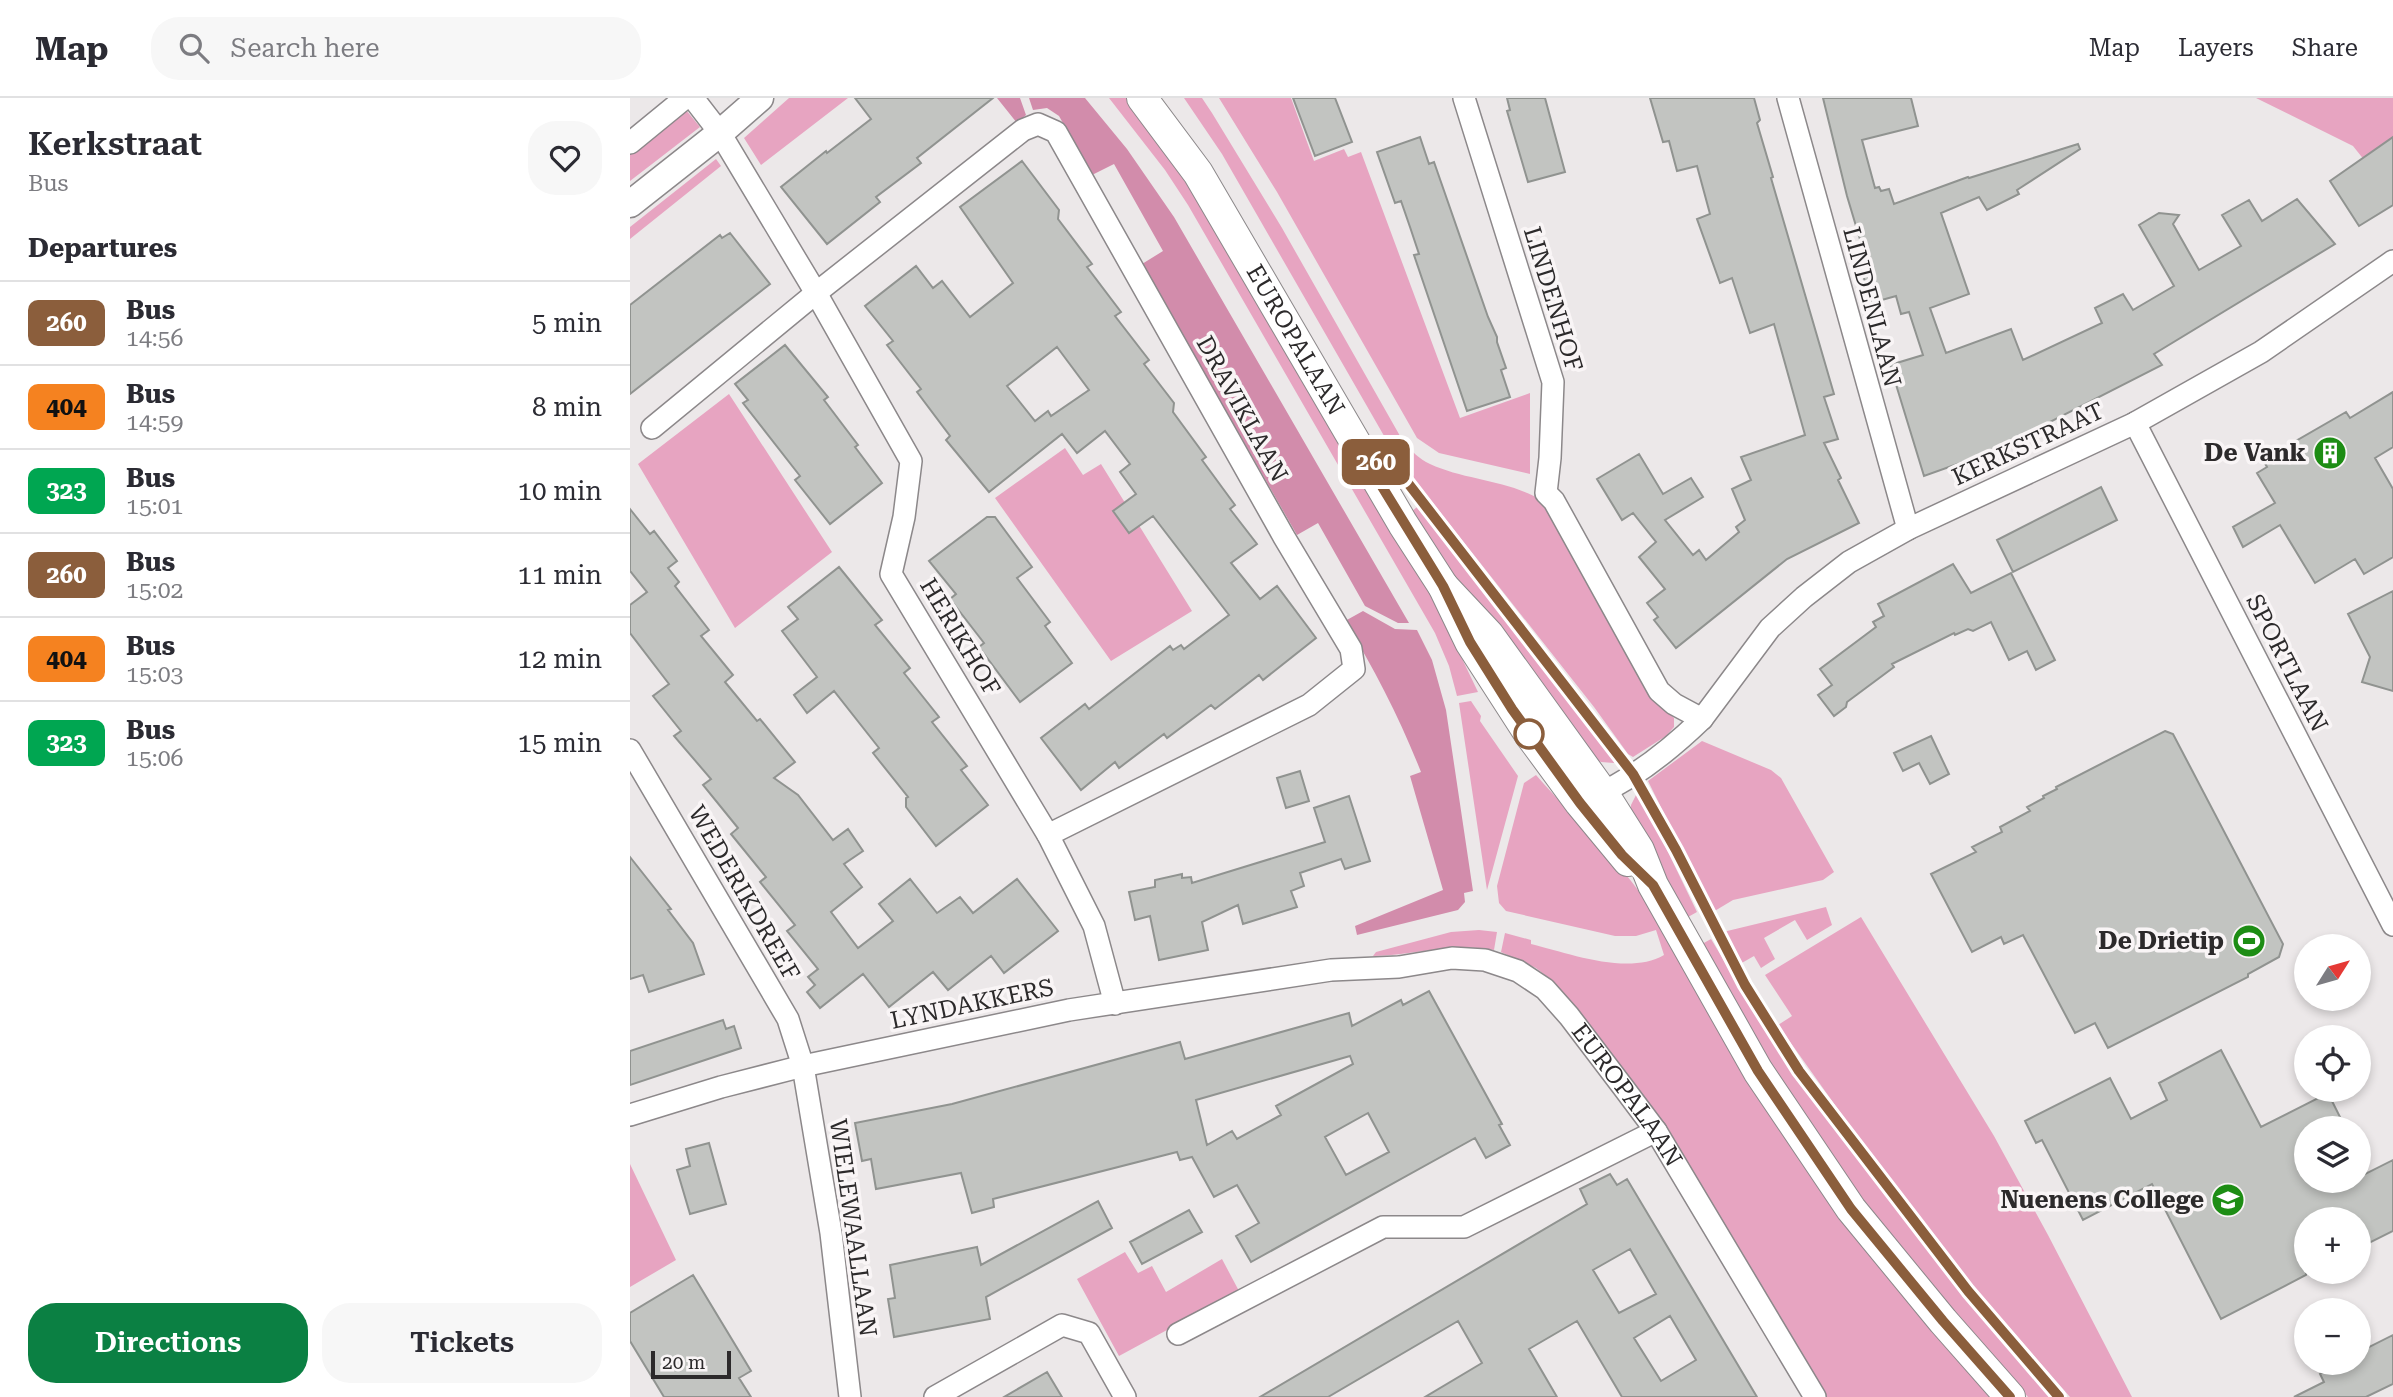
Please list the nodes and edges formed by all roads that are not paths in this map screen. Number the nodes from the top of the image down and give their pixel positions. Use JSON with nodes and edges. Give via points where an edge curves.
{"nodes":[{"id":1,"x":685,"y":98,"type":"edge"},
{"id":2,"x":693,"y":98,"type":"edge"},
{"id":3,"x":760,"y":98,"type":"edge"},
{"id":4,"x":1142,"y":98,"type":"edge"},
{"id":5,"x":1464,"y":98,"type":"edge"},
{"id":6,"x":1788,"y":98,"type":"edge"},
{"id":7,"x":720,"y":133,"type":"junction"},
{"id":8,"x":630,"y":143,"type":"edge"},
{"id":9,"x":630,"y":204,"type":"edge"},
{"id":10,"x":2393,"y":261,"type":"edge"},
{"id":11,"x":816,"y":293,"type":"junction"},
{"id":12,"x":2135,"y":423,"type":"junction"},
{"id":13,"x":652,"y":428,"type":"dead end"},
{"id":14,"x":1908,"y":529,"type":"junction"},
{"id":15,"x":1702,"y":719,"type":"junction"},
{"id":16,"x":630,"y":750,"type":"edge"},
{"id":17,"x":1592,"y":798,"type":"junction"},
{"id":18,"x":1048,"y":835,"type":"junction"},
{"id":19,"x":2393,"y":925,"type":"edge"},
{"id":20,"x":1331,"y":970,"type":"joint"},
{"id":21,"x":1115,"y":1004,"type":"junction"},
{"id":22,"x":803,"y":1066,"type":"junction"},
{"id":23,"x":630,"y":1115,"type":"edge"},
{"id":24,"x":1656,"y":1131,"type":"junction"},
{"id":25,"x":1178,"y":1334,"type":"dead end"},
{"id":26,"x":850,"y":1397,"type":"edge"},
{"id":27,"x":935,"y":1397,"type":"edge"},
{"id":28,"x":1125,"y":1397,"type":"edge"},
{"id":29,"x":1815,"y":1397,"type":"edge"},
{"id":30,"x":2010,"y":1397,"type":"edge"}],
"edges":[{"from":1,"to":8,"type":"street"},
{"from":2,"to":7,"type":"street","name":"HERIKHOF"},
{"from":3,"to":7,"type":"street"},
{"from":4,"to":17,"type":"main road","name":"EUROPALAAN","via":[[1198,173],[1443,586],[1484,665],[1530,735]]},
{"from":5,"to":15,"type":"street","name":"LINDENHOF","via":[[1553,382],[1546,493],[1659,691]]},
{"from":6,"to":14,"type":"street","name":"LINDENLAAN"},
{"from":7,"to":9,"type":"street"},
{"from":7,"to":11,"type":"street","name":"HERIKHOF"},
{"from":10,"to":12,"type":"street","name":"KERKSTRAAT","via":[[2260,352]]},
{"from":11,"to":13,"type":"street"},
{"from":11,"to":18,"type":"street","name":"HERIKHOF","via":[[911,461],[891,574]]},
{"from":11,"to":18,"type":"street","name":"DRAVIKLAAN","via":[[1023,130],[1038,124],[1056,132],[1351,649],[1354,669],[1309,705]]},
{"from":12,"to":14,"type":"street","name":"KERKSTRAAT"},
{"from":12,"to":19,"type":"street","name":"SPORTLAAN"},
{"from":14,"to":15,"type":"street","name":"KERKSTRAAT","via":[[1849,562],[1770,628]]},
{"from":15,"to":17,"type":"street","name":"KERKSTRAAT","via":[[1661,755]]},
{"from":16,"to":22,"type":"street","name":"WEDERIKDREEF","via":[[788,1019]]},
{"from":17,"to":30,"type":"main road","name":"EUROPALAAN","via":[[1622,855],[1653,885],[1758,1071],[1851,1209]]},
{"from":18,"to":21,"type":"street","name":"HERIKHOF","via":[[1094,926]]},
{"from":20,"to":21,"type":"street","name":"LYNDAKKERS"},
{"from":20,"to":24,"type":"street","name":"EUROPALAAN","via":[[1399,967],[1452,958],[1485,960],[1518,971],[1545,989],[1569,1016]]},
{"from":21,"to":22,"type":"street","name":"LYNDAKKERS"},
{"from":22,"to":23,"type":"street","name":"LYNDAKKERS"},
{"from":22,"to":26,"type":"street","name":"WIELEWAALLAAN","via":[[831,1233]]},
{"from":24,"to":25,"type":"street","via":[[1464,1227],[1383,1227]]},
{"from":24,"to":29,"type":"street","name":"EUROPALAAN"},
{"from":27,"to":28,"type":"street","via":[[1062,1325],[1089,1333]]}]}
